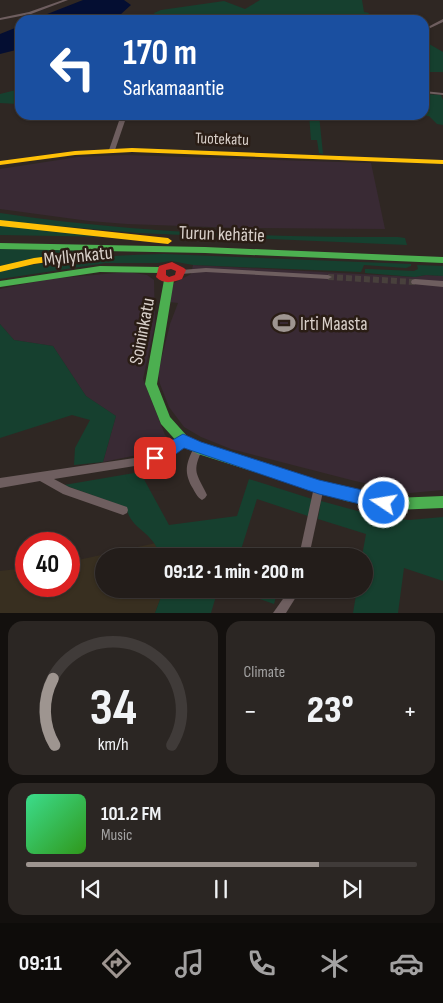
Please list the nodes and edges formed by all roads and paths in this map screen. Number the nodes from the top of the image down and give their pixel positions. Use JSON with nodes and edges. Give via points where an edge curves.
{"nodes":[{"id":1,"x":66,"y":0,"type":"edge"},
{"id":2,"x":20,"y":15,"type":"edge"},
{"id":3,"x":15,"y":16,"type":"edge"},
{"id":4,"x":0,"y":19,"type":"edge"},
{"id":5,"x":443,"y":20,"type":"edge"},
{"id":6,"x":436,"y":24,"type":"junction"},
{"id":7,"x":429,"y":28,"type":"edge"},
{"id":8,"x":443,"y":28,"type":"edge"},
{"id":9,"x":429,"y":93,"type":"edge"},
{"id":10,"x":443,"y":94,"type":"edge"},
{"id":11,"x":122,"y":120,"type":"edge"},
{"id":12,"x":112,"y":150,"type":"junction"},
{"id":13,"x":443,"y":162,"type":"edge"},
{"id":14,"x":0,"y":163,"type":"edge"},
{"id":15,"x":0,"y":223,"type":"edge"},
{"id":16,"x":0,"y":239,"type":"edge"},
{"id":17,"x":168,"y":241,"type":"junction"},
{"id":18,"x":0,"y":246,"type":"edge"},
{"id":19,"x":147,"y":248,"type":"junction"},
{"id":20,"x":443,"y":253,"type":"edge"},
{"id":21,"x":443,"y":260,"type":"edge"},
{"id":22,"x":0,"y":269,"type":"edge"},
{"id":23,"x":160,"y":270,"type":"junction"},
{"id":24,"x":181,"y":272,"type":"junction"},
{"id":25,"x":328,"y":277,"type":"tunnel mouth"},
{"id":26,"x":169,"y":280,"type":"junction"},
{"id":27,"x":415,"y":282,"type":"tunnel mouth"},
{"id":28,"x":0,"y":284,"type":"edge"},
{"id":29,"x":443,"y":284,"type":"edge"},
{"id":30,"x":183,"y":440,"type":"junction"},
{"id":31,"x":198,"y":448,"type":"junction"},
{"id":32,"x":40,"y":476,"type":"junction"},
{"id":33,"x":0,"y":483,"type":"edge"},
{"id":34,"x":319,"y":487,"type":"junction"},
{"id":35,"x":202,"y":495,"type":"dead end"},
{"id":36,"x":443,"y":502,"type":"edge"},
{"id":37,"x":123,"y":510,"type":"dead end"},
{"id":38,"x":306,"y":548,"type":"edge"},
{"id":39,"x":290,"y":598,"type":"edge"},
{"id":40,"x":280,"y":613,"type":"edge"}],
"edges":[{"from":1,"to":2,"type":"street"},
{"from":3,"to":4,"type":"street"},
{"from":5,"to":6,"type":"street"},
{"from":6,"to":7,"type":"street"},
{"from":6,"to":8,"type":"street"},
{"from":9,"to":10,"type":"street"},
{"from":11,"to":12,"type":"street"},
{"from":12,"to":13,"type":"main road","name":"Tuotekatu"},
{"from":12,"to":14,"type":"main road","name":"Tuotekatu"},
{"from":15,"to":17,"type":"main road"},
{"from":16,"to":17,"type":"main road","name":"Turun kehätie"},
{"from":17,"to":20,"type":"main road","name":"Turun kehätie"},
{"from":18,"to":19,"type":"main road","name":"Turun kehätie"},
{"from":19,"to":21,"type":"main road","name":"Turun kehätie"},
{"from":19,"to":22,"type":"main road","via":[[52,258]]},
{"from":23,"to":24,"type":"main road","via":[[172,265]]},
{"from":23,"to":26,"type":"main road","via":[[161,276]]},
{"from":23,"to":28,"type":"main road","name":"Myllynkatu","via":[[87,270]]},
{"from":24,"to":25,"type":"street","via":[[206,270]]},
{"from":24,"to":26,"type":"main road"},
{"from":26,"to":30,"type":"main road","name":"Soininkatu","via":[[150,378],[165,420]]},
{"from":27,"to":29,"type":"street"},
{"from":30,"to":31,"type":"main road","name":"Soininkatu"},
{"from":30,"to":32,"type":"street","via":[[164,454],[147,460]]},
{"from":31,"to":34,"type":"main road","name":"Soininkatu"},
{"from":31,"to":35,"type":"street","via":[[190,470]]},
{"from":32,"to":33,"type":"street"},
{"from":32,"to":37,"type":"street","via":[[66,491]]},
{"from":34,"to":36,"type":"main road","name":"Soininkatu","via":[[394,504]]},
{"from":34,"to":38,"type":"street"},
{"from":39,"to":40,"type":"street"}]}
